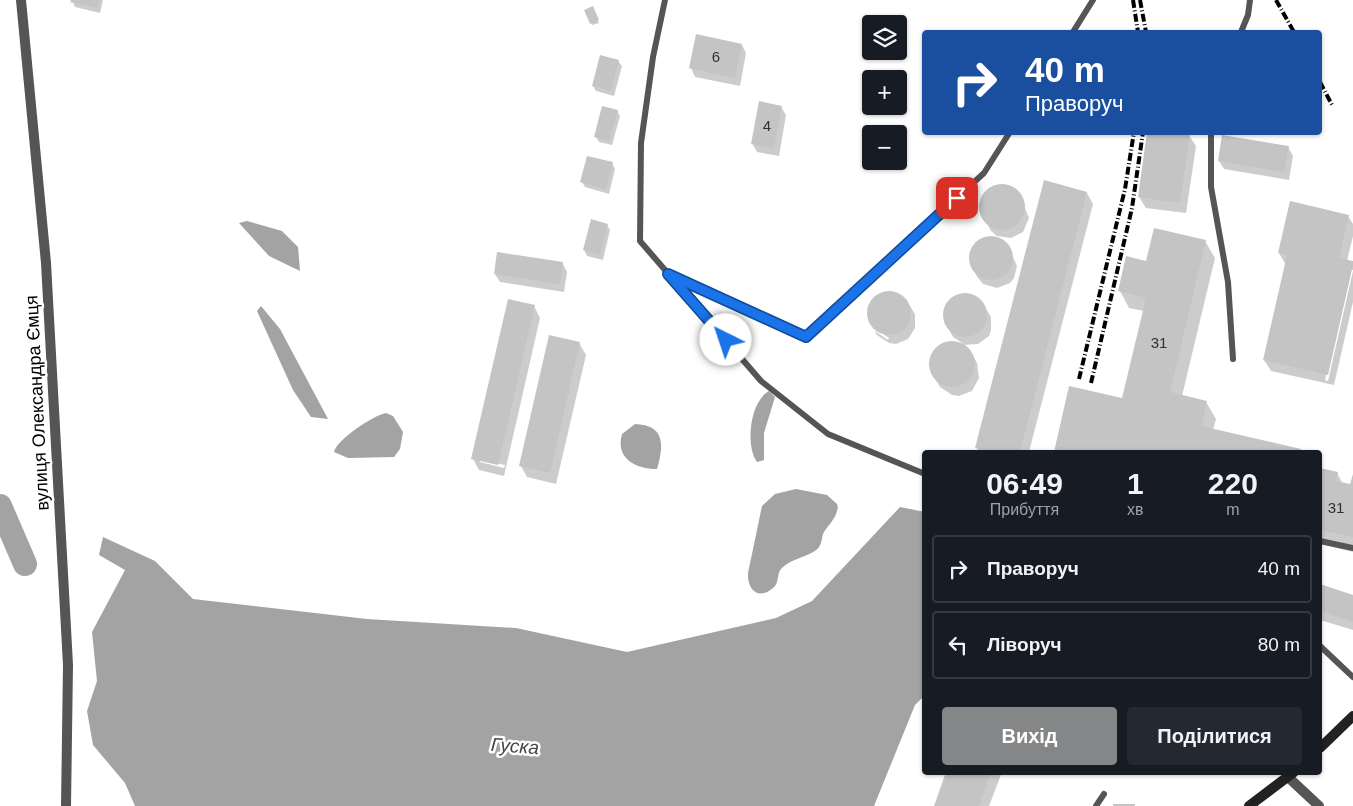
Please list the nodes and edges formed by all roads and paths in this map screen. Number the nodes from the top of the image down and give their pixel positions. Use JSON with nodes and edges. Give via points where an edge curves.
{"nodes":[{"id":1,"x":22,"y":0,"type":"edge"},
{"id":2,"x":665,"y":0,"type":"edge"},
{"id":3,"x":1093,"y":0,"type":"edge"},
{"id":4,"x":1250,"y":0,"type":"edge"},
{"id":5,"x":1074,"y":30,"type":"edge"},
{"id":6,"x":1242,"y":30,"type":"edge"},
{"id":7,"x":1008,"y":135,"type":"edge"},
{"id":8,"x":1211,"y":135,"type":"edge"},
{"id":9,"x":668,"y":274,"type":"junction"},
{"id":10,"x":1233,"y":360,"type":"dead end"},
{"id":11,"x":922,"y":473,"type":"edge"},
{"id":12,"x":1322,"y":541,"type":"edge"},
{"id":13,"x":1353,"y":548,"type":"edge"},
{"id":14,"x":1322,"y":648,"type":"edge"},
{"id":15,"x":1353,"y":677,"type":"edge"},
{"id":16,"x":1353,"y":716,"type":"edge"},
{"id":17,"x":1322,"y":746,"type":"edge"},
{"id":18,"x":1291,"y":775,"type":"edge"},
{"id":19,"x":1104,"y":794,"type":"dead end"},
{"id":20,"x":66,"y":806,"type":"edge"},
{"id":21,"x":1096,"y":806,"type":"edge"},
{"id":22,"x":1249,"y":806,"type":"edge"},
{"id":23,"x":1320,"y":806,"type":"edge"}],
"edges":[{"from":1,"to":20,"type":"street","name":"вулиця Олександра Ємця","via":[[46,263],[67,645]]},
{"from":2,"to":9,"type":"lane","via":[[641,143],[640,241]]},
{"from":3,"to":5,"type":"lane"},
{"from":4,"to":6,"type":"lane"},
{"from":7,"to":9,"type":"lane","via":[[984,173],[806,337]]},
{"from":8,"to":10,"type":"lane","via":[[1211,186],[1227,274]]},
{"from":9,"to":11,"type":"lane","via":[[761,381],[828,434]]},
{"from":12,"to":13,"type":"lane"},
{"from":14,"to":15,"type":"lane"},
{"from":16,"to":17,"type":"main road"},
{"from":18,"to":22,"type":"main road"},
{"from":18,"to":23,"type":"street"},
{"from":19,"to":21,"type":"lane"}]}
